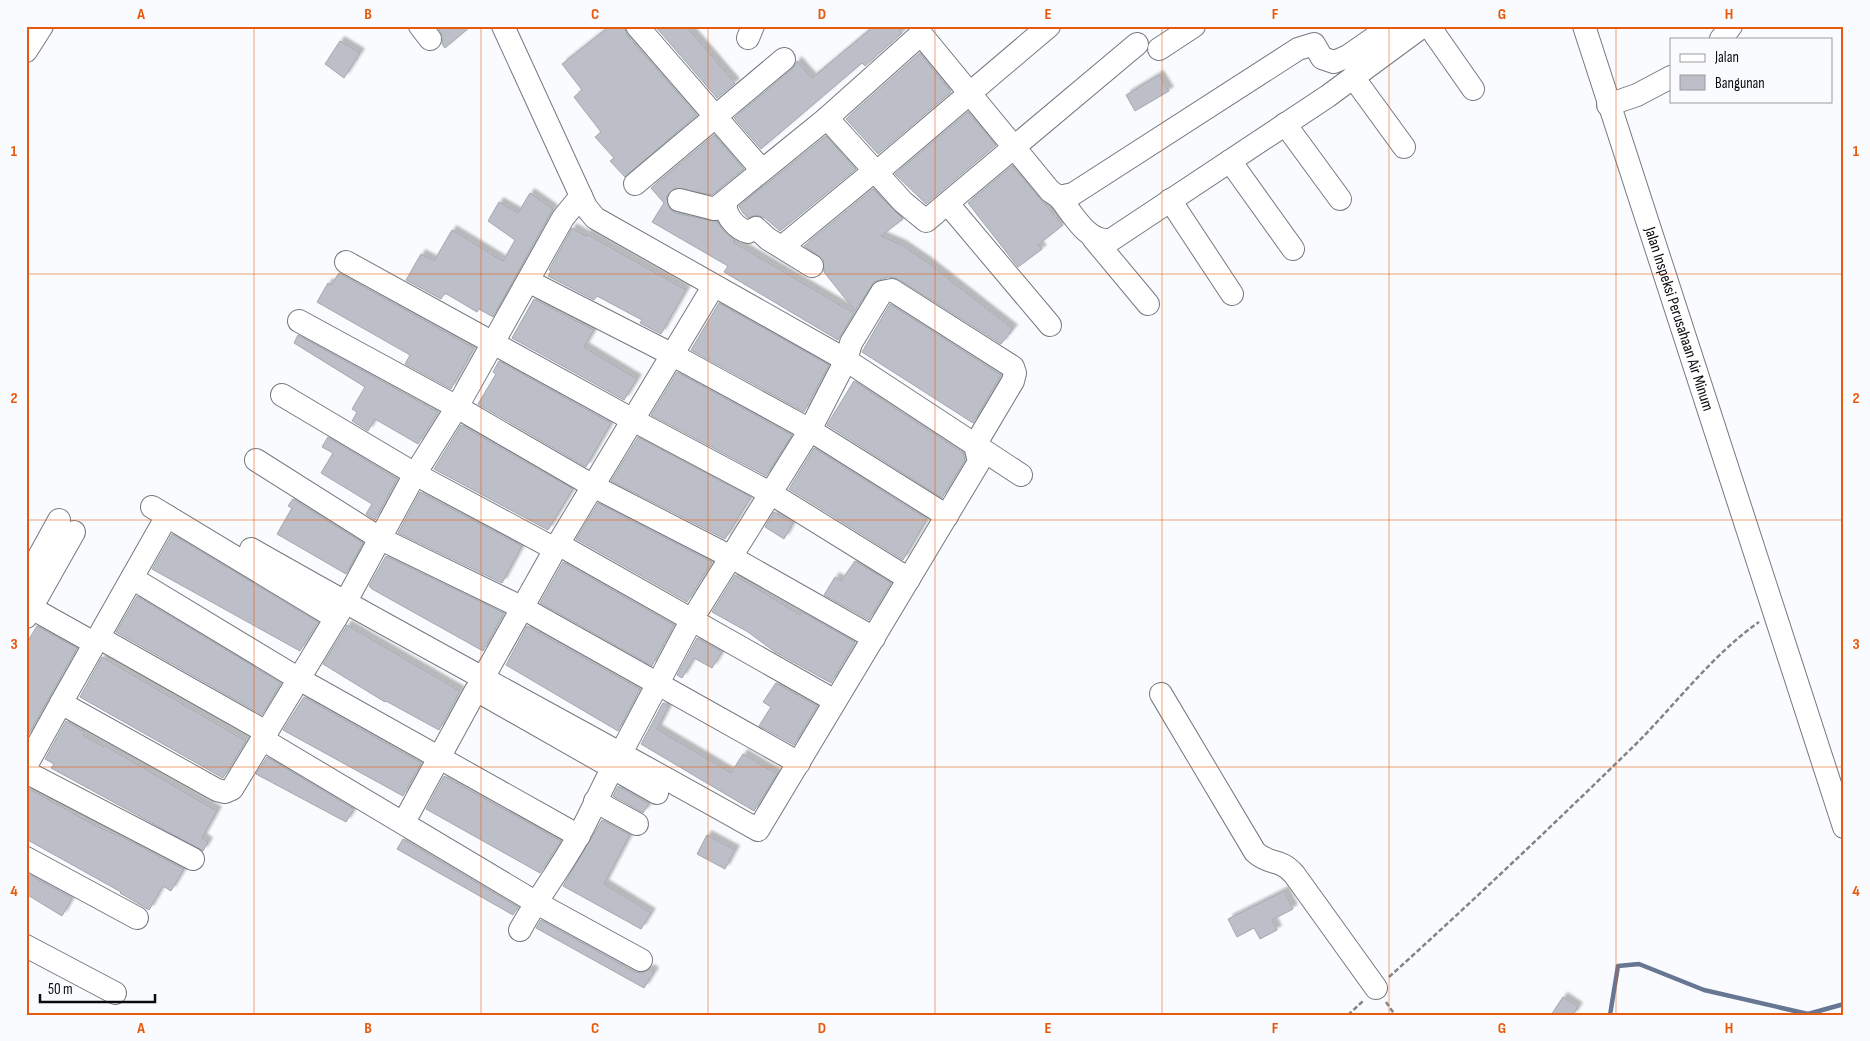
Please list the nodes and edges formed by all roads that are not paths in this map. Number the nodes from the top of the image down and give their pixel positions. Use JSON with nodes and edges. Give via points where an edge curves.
{"nodes":[{"id":1,"x":42,"y":26,"type":"edge"},
{"id":2,"x":503,"y":26,"type":"edge"},
{"id":3,"x":637,"y":26,"type":"edge"},
{"id":4,"x":1049,"y":26,"type":"edge"},
{"id":5,"x":1194,"y":26,"type":"edge"},
{"id":6,"x":1391,"y":26,"type":"edge"},
{"id":7,"x":1423,"y":26,"type":"edge"},
{"id":8,"x":1429,"y":26,"type":"edge"},
{"id":9,"x":1584,"y":26,"type":"edge"},
{"id":10,"x":1731,"y":26,"type":"edge"},
{"id":11,"x":926,"y":31,"type":"edge"},
{"id":12,"x":1309,"y":35,"type":"edge"},
{"id":13,"x":1721,"y":38,"type":"edge"},
{"id":14,"x":1137,"y":44,"type":"dead end"},
{"id":15,"x":1159,"y":49,"type":"dead end"},
{"id":16,"x":26,"y":51,"type":"edge"},
{"id":17,"x":784,"y":59,"type":"dead end"},
{"id":18,"x":1353,"y":77,"type":"junction"},
{"id":19,"x":1670,"y":78,"type":"edge"},
{"id":20,"x":1473,"y":89,"type":"dead end"},
{"id":21,"x":971,"y":93,"type":"junction"},
{"id":22,"x":1608,"y":105,"type":"junction"},
{"id":23,"x":714,"y":118,"type":"junction"},
{"id":24,"x":827,"y":118,"type":"junction"},
{"id":25,"x":1285,"y":124,"type":"junction"},
{"id":26,"x":1015,"y":147,"type":"junction"},
{"id":27,"x":1404,"y":147,"type":"dead end"},
{"id":28,"x":1230,"y":161,"type":"junction"},
{"id":29,"x":761,"y":169,"type":"junction"},
{"id":30,"x":875,"y":172,"type":"junction"},
{"id":31,"x":635,"y":184,"type":"dead end"},
{"id":32,"x":581,"y":196,"type":"junction"},
{"id":33,"x":1060,"y":197,"type":"junction"},
{"id":34,"x":1340,"y":199,"type":"dead end"},
{"id":35,"x":679,"y":200,"type":"dead end"},
{"id":36,"x":1170,"y":200,"type":"junction"},
{"id":37,"x":948,"y":204,"type":"junction"},
{"id":38,"x":715,"y":209,"type":"junction"},
{"id":39,"x":1093,"y":238,"type":"junction"},
{"id":40,"x":783,"y":246,"type":"junction"},
{"id":41,"x":1293,"y":249,"type":"dead end"},
{"id":42,"x":346,"y":262,"type":"dead end"},
{"id":43,"x":812,"y":266,"type":"dead end"},
{"id":44,"x":528,"y":281,"type":"junction"},
{"id":45,"x":713,"y":287,"type":"junction"},
{"id":46,"x":1232,"y":294,"type":"dead end"},
{"id":47,"x":1148,"y":304,"type":"dead end"},
{"id":48,"x":299,"y":321,"type":"dead end"},
{"id":49,"x":1050,"y":325,"type":"dead end"},
{"id":50,"x":493,"y":343,"type":"junction"},
{"id":51,"x":673,"y":355,"type":"junction"},
{"id":52,"x":846,"y":360,"type":"junction"},
{"id":53,"x":282,"y":395,"type":"dead end"},
{"id":54,"x":457,"y":407,"type":"junction"},
{"id":55,"x":633,"y":420,"type":"junction"},
{"id":56,"x":810,"y":430,"type":"junction"},
{"id":57,"x":975,"y":445,"type":"junction"},
{"id":58,"x":256,"y":460,"type":"dead end"},
{"id":59,"x":415,"y":474,"type":"junction"},
{"id":60,"x":1021,"y":475,"type":"dead end"},
{"id":61,"x":593,"y":486,"type":"junction"},
{"id":62,"x":772,"y":494,"type":"junction"},
{"id":63,"x":947,"y":516,"type":"junction"},
{"id":64,"x":381,"y":539,"type":"junction"},
{"id":65,"x":557,"y":546,"type":"junction"},
{"id":66,"x":251,"y":549,"type":"dead end"},
{"id":67,"x":731,"y":557,"type":"junction"},
{"id":68,"x":132,"y":578,"type":"junction"},
{"id":69,"x":909,"y":579,"type":"junction"},
{"id":70,"x":26,"y":580,"type":"edge"},
{"id":71,"x":521,"y":607,"type":"junction"},
{"id":72,"x":28,"y":610,"type":"edge"},
{"id":73,"x":340,"y":611,"type":"junction"},
{"id":74,"x":691,"y":621,"type":"junction"},
{"id":75,"x":874,"y":638,"type":"junction"},
{"id":76,"x":96,"y":640,"type":"junction"},
{"id":77,"x":483,"y":678,"type":"junction"},
{"id":78,"x":299,"y":679,"type":"junction"},
{"id":79,"x":657,"y":682,"type":"junction"},
{"id":80,"x":1161,"y":694,"type":"dead end"},
{"id":81,"x":836,"y":701,"type":"junction"},
{"id":82,"x":61,"y":703,"type":"junction"},
{"id":83,"x":264,"y":736,"type":"junction"},
{"id":84,"x":439,"y":757,"type":"junction"},
{"id":85,"x":616,"y":760,"type":"junction"},
{"id":86,"x":799,"y":763,"type":"junction"},
{"id":87,"x":26,"y":766,"type":"edge"},
{"id":88,"x":26,"y":772,"type":"edge"},
{"id":89,"x":657,"y":793,"type":"dead end"},
{"id":90,"x":595,"y":801,"type":"junction"},
{"id":91,"x":404,"y":822,"type":"junction"},
{"id":92,"x":637,"y":824,"type":"dead end"},
{"id":93,"x":1844,"y":826,"type":"edge"},
{"id":94,"x":578,"y":836,"type":"junction"},
{"id":95,"x":26,"y":858,"type":"edge"},
{"id":96,"x":193,"y":859,"type":"dead end"},
{"id":97,"x":535,"y":902,"type":"junction"},
{"id":98,"x":137,"y":918,"type":"dead end"},
{"id":99,"x":520,"y":930,"type":"dead end"},
{"id":100,"x":26,"y":946,"type":"edge"},
{"id":101,"x":641,"y":960,"type":"dead end"},
{"id":102,"x":1376,"y":988,"type":"road end"},
{"id":103,"x":115,"y":993,"type":"dead end"}],
"edges":[{"from":1,"to":16,"type":"street"},
{"from":2,"to":32,"type":"street"},
{"from":3,"to":23,"type":"street"},
{"from":4,"to":21,"type":"street"},
{"from":5,"to":15,"type":"street"},
{"from":6,"to":12,"type":"street","via":[[1334,62],[1322,58]]},
{"from":7,"to":18,"type":"street"},
{"from":8,"to":20,"type":"street"},
{"from":9,"to":22,"type":"street","name":"Jalan Inspeksi Perusahaan Air Minum"},
{"from":10,"to":13,"type":"street"},
{"from":11,"to":21,"type":"street"},
{"from":11,"to":24,"type":"street"},
{"from":12,"to":33,"type":"street","via":[[1298,49],[1073,194]]},
{"from":14,"to":26,"type":"street"},
{"from":17,"to":23,"type":"street"},
{"from":18,"to":25,"type":"street"},
{"from":18,"to":27,"type":"street"},
{"from":19,"to":22,"type":"street","via":[[1637,95]]},
{"from":21,"to":26,"type":"street"},
{"from":21,"to":30,"type":"street"},
{"from":22,"to":93,"type":"street","name":"Jalan Inspeksi Perusahaan Air Minum"},
{"from":23,"to":29,"type":"street"},
{"from":23,"to":31,"type":"street"},
{"from":24,"to":29,"type":"street"},
{"from":24,"to":30,"type":"street"},
{"from":25,"to":28,"type":"street"},
{"from":25,"to":34,"type":"street"},
{"from":26,"to":33,"type":"street","via":[[1050,191]]},
{"from":26,"to":37,"type":"street"},
{"from":28,"to":36,"type":"street"},
{"from":28,"to":41,"type":"street"},
{"from":29,"to":38,"type":"street"},
{"from":30,"to":37,"type":"street","via":[[926,221]]},
{"from":30,"to":40,"type":"street"},
{"from":32,"to":44,"type":"street","via":[[563,218]]},
{"from":32,"to":45,"type":"street","via":[[586,207],[605,224]]},
{"from":33,"to":39,"type":"street"},
{"from":35,"to":38,"type":"street"},
{"from":36,"to":39,"type":"street","via":[[1111,240]]},
{"from":36,"to":46,"type":"street"},
{"from":37,"to":49,"type":"street"},
{"from":38,"to":40,"type":"street","via":[[726,206],[726,211],[740,230],[748,232],[756,228]]},
{"from":39,"to":47,"type":"street"},
{"from":40,"to":43,"type":"street"},
{"from":42,"to":50,"type":"street"},
{"from":44,"to":50,"type":"street"},
{"from":44,"to":51,"type":"street"},
{"from":45,"to":51,"type":"street"},
{"from":45,"to":52,"type":"street"},
{"from":48,"to":54,"type":"street"},
{"from":50,"to":54,"type":"street"},
{"from":50,"to":55,"type":"street"},
{"from":51,"to":55,"type":"street"},
{"from":51,"to":56,"type":"street"},
{"from":52,"to":56,"type":"street"},
{"from":52,"to":57,"type":"street"},
{"from":52,"to":57,"type":"street","via":[[851,343],[877,297],[886,290],[892,290],[1013,367],[1014,381]]},
{"from":53,"to":59,"type":"street"},
{"from":54,"to":59,"type":"street"},
{"from":54,"to":61,"type":"street"},
{"from":55,"to":61,"type":"street"},
{"from":55,"to":62,"type":"street"},
{"from":56,"to":62,"type":"street"},
{"from":56,"to":63,"type":"street"},
{"from":57,"to":60,"type":"street"},
{"from":57,"to":63,"type":"street","via":[[979,462]]},
{"from":58,"to":64,"type":"street"},
{"from":59,"to":64,"type":"street"},
{"from":59,"to":65,"type":"street"},
{"from":61,"to":65,"type":"street"},
{"from":61,"to":67,"type":"street"},
{"from":62,"to":67,"type":"street"},
{"from":62,"to":69,"type":"street"},
{"from":63,"to":69,"type":"street"},
{"from":64,"to":71,"type":"street"},
{"from":64,"to":73,"type":"street"},
{"from":65,"to":71,"type":"street"},
{"from":65,"to":74,"type":"street"},
{"from":66,"to":73,"type":"street"},
{"from":67,"to":74,"type":"street"},
{"from":67,"to":75,"type":"street"},
{"from":68,"to":73,"type":"street","via":[[159,512]]},
{"from":68,"to":76,"type":"street"},
{"from":68,"to":78,"type":"street"},
{"from":69,"to":75,"type":"street"},
{"from":70,"to":72,"type":"street","via":[[66,526]]},
{"from":71,"to":77,"type":"street"},
{"from":71,"to":79,"type":"street"},
{"from":72,"to":76,"type":"street"},
{"from":73,"to":77,"type":"street"},
{"from":73,"to":78,"type":"street"},
{"from":74,"to":79,"type":"street"},
{"from":74,"to":81,"type":"street"},
{"from":75,"to":81,"type":"street"},
{"from":76,"to":82,"type":"street"},
{"from":76,"to":83,"type":"street"},
{"from":77,"to":85,"type":"street"},
{"from":78,"to":83,"type":"street"},
{"from":78,"to":84,"type":"street"},
{"from":79,"to":85,"type":"street"},
{"from":79,"to":86,"type":"street"},
{"from":80,"to":102,"type":"street","via":[[1255,852],[1270,862],[1285,865],[1294,874]]},
{"from":81,"to":86,"type":"street"},
{"from":82,"to":83,"type":"street","via":[[225,792],[232,789]]},
{"from":82,"to":87,"type":"street"},
{"from":83,"to":91,"type":"street"},
{"from":84,"to":85,"type":"street","via":[[476,690]]},
{"from":84,"to":91,"type":"street"},
{"from":84,"to":94,"type":"street"},
{"from":85,"to":86,"type":"street","via":[[758,830]]},
{"from":85,"to":89,"type":"street"},
{"from":85,"to":90,"type":"street"},
{"from":88,"to":96,"type":"street"},
{"from":90,"to":92,"type":"street"},
{"from":90,"to":94,"type":"street"},
{"from":91,"to":97,"type":"street"},
{"from":94,"to":97,"type":"street"},
{"from":95,"to":98,"type":"street"},
{"from":97,"to":99,"type":"street"},
{"from":97,"to":101,"type":"street"},
{"from":100,"to":103,"type":"street"}]}
